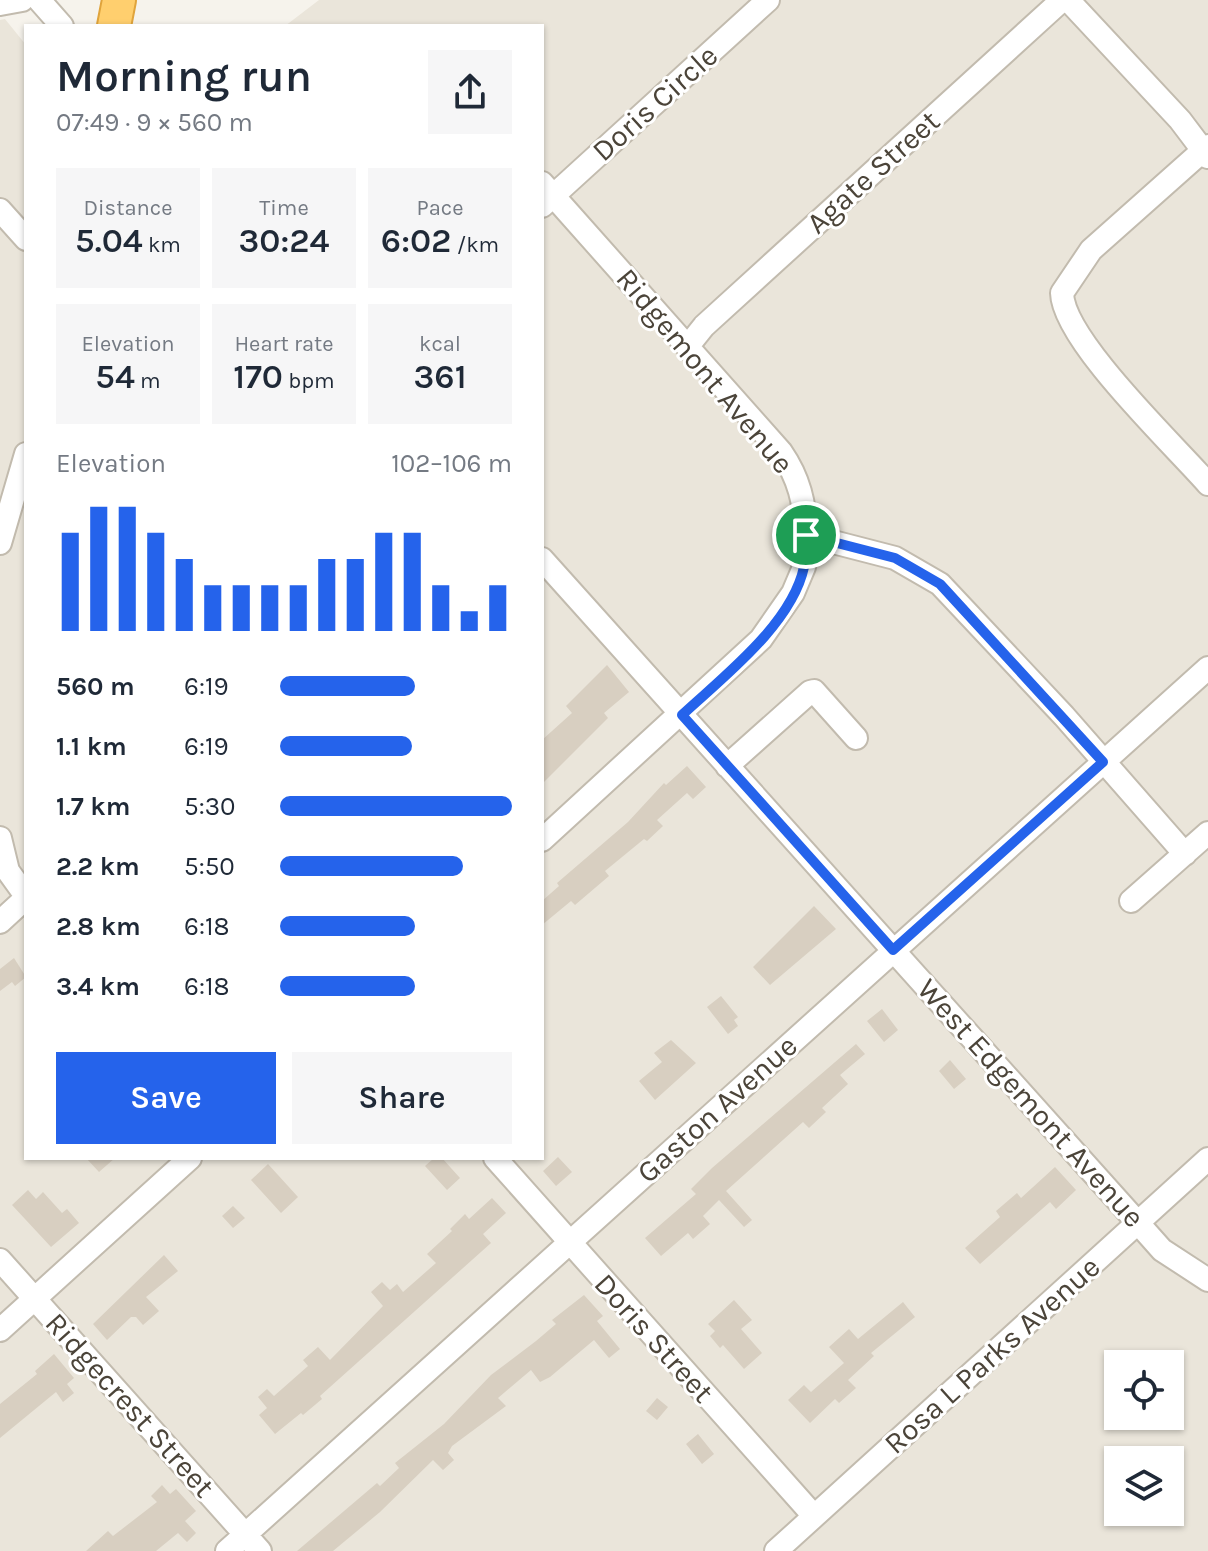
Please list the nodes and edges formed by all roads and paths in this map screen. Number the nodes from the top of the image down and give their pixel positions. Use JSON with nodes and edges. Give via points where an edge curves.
{"nodes":[{"id":1,"x":22,"y":0,"type":"edge"},
{"id":2,"x":39,"y":0,"type":"edge"},
{"id":3,"x":119,"y":0,"type":"edge"},
{"id":4,"x":768,"y":0,"type":"edge"},
{"id":5,"x":1062,"y":0,"type":"edge"},
{"id":6,"x":1068,"y":0,"type":"edge"},
{"id":7,"x":0,"y":4,"type":"edge"},
{"id":8,"x":60,"y":24,"type":"edge"},
{"id":9,"x":114,"y":24,"type":"edge"},
{"id":10,"x":1206,"y":151,"type":"edge"},
{"id":11,"x":546,"y":195,"type":"edge"},
{"id":12,"x":0,"y":210,"type":"edge"},
{"id":13,"x":24,"y":237,"type":"edge"},
{"id":14,"x":688,"y":346,"type":"junction"},
{"id":15,"x":24,"y":461,"type":"edge"},
{"id":16,"x":1208,"y":484,"type":"edge"},
{"id":17,"x":806,"y":535,"type":"junction"},
{"id":18,"x":0,"y":543,"type":"edge"},
{"id":19,"x":544,"y":563,"type":"edge"},
{"id":20,"x":1208,"y":668,"type":"edge"},
{"id":21,"x":682,"y":715,"type":"junction"},
{"id":22,"x":856,"y":738,"type":"dead end"},
{"id":23,"x":1103,"y":762,"type":"junction"},
{"id":24,"x":727,"y":766,"type":"junction"},
{"id":25,"x":1208,"y":833,"type":"edge"},
{"id":26,"x":0,"y":838,"type":"edge"},
{"id":27,"x":544,"y":838,"type":"edge"},
{"id":28,"x":1185,"y":854,"type":"junction"},
{"id":29,"x":24,"y":894,"type":"edge"},
{"id":30,"x":24,"y":899,"type":"edge"},
{"id":31,"x":1131,"y":901,"type":"dead end"},
{"id":32,"x":0,"y":922,"type":"edge"},
{"id":33,"x":893,"y":950,"type":"junction"},
{"id":34,"x":1208,"y":1159,"type":"edge"},
{"id":35,"x":188,"y":1160,"type":"edge"},
{"id":36,"x":497,"y":1160,"type":"edge"},
{"id":37,"x":1138,"y":1223,"type":"junction"},
{"id":38,"x":569,"y":1243,"type":"junction"},
{"id":39,"x":0,"y":1260,"type":"edge"},
{"id":40,"x":1208,"y":1280,"type":"edge"},
{"id":41,"x":35,"y":1298,"type":"junction"},
{"id":42,"x":0,"y":1330,"type":"edge"},
{"id":43,"x":814,"y":1516,"type":"junction"},
{"id":44,"x":253,"y":1543,"type":"edge"},
{"id":45,"x":227,"y":1551,"type":"edge"},
{"id":46,"x":776,"y":1551,"type":"edge"}],
"edges":[{"from":1,"to":7,"type":"street"},
{"from":2,"to":8,"type":"street"},
{"from":3,"to":9,"type":"highway"},
{"from":4,"to":11,"type":"street","name":"Doris Circle"},
{"from":5,"to":14,"type":"street","name":"Agate Street"},
{"from":6,"to":10,"type":"street"},
{"from":10,"to":16,"type":"street","via":[[1091,250],[1062,293],[1065,315],[1087,348]]},
{"from":11,"to":14,"type":"street","name":"Ridgemont Avenue"},
{"from":12,"to":13,"type":"street"},
{"from":14,"to":17,"type":"street","name":"Ridgemont Avenue","via":[[787,461],[805,506]]},
{"from":15,"to":18,"type":"street"},
{"from":17,"to":21,"type":"street","name":"Ridgemont Avenue","via":[[804,567],[779,616]]},
{"from":17,"to":23,"type":"street","via":[[895,558],[940,584]]},
{"from":19,"to":21,"type":"street","name":"West Edgemont Avenue"},
{"from":20,"to":23,"type":"street","name":"Gaston Avenue"},
{"from":21,"to":24,"type":"street","name":"West Edgemont Avenue"},
{"from":21,"to":27,"type":"street","name":"Ridgemont Avenue"},
{"from":22,"to":24,"type":"street","via":[[814,691]]},
{"from":23,"to":28,"type":"street"},
{"from":23,"to":33,"type":"street","name":"Gaston Avenue"},
{"from":24,"to":33,"type":"street","name":"West Edgemont Avenue"},
{"from":25,"to":28,"type":"street"},
{"from":26,"to":29,"type":"street","via":[[8,871]]},
{"from":28,"to":31,"type":"street"},
{"from":30,"to":32,"type":"street"},
{"from":33,"to":37,"type":"street","name":"West Edgemont Avenue"},
{"from":33,"to":38,"type":"street","name":"Gaston Avenue"},
{"from":34,"to":37,"type":"street","name":"Rosa L Parks Avenue"},
{"from":35,"to":41,"type":"street"},
{"from":36,"to":38,"type":"street","name":"Doris Street"},
{"from":37,"to":40,"type":"street","name":"West Edgemont Avenue","via":[[1162,1250]]},
{"from":37,"to":43,"type":"street","name":"Rosa L Parks Avenue"},
{"from":38,"to":43,"type":"street","name":"Doris Street"},
{"from":38,"to":44,"type":"street","name":"Gaston Avenue"},
{"from":39,"to":41,"type":"street","name":"Ridgecrest Street"},
{"from":41,"to":42,"type":"street"},
{"from":41,"to":44,"type":"street","name":"Ridgecrest Street"},
{"from":43,"to":46,"type":"street","name":"Rosa L Parks Avenue"},
{"from":44,"to":45,"type":"street","name":"Gaston Avenue"}]}
